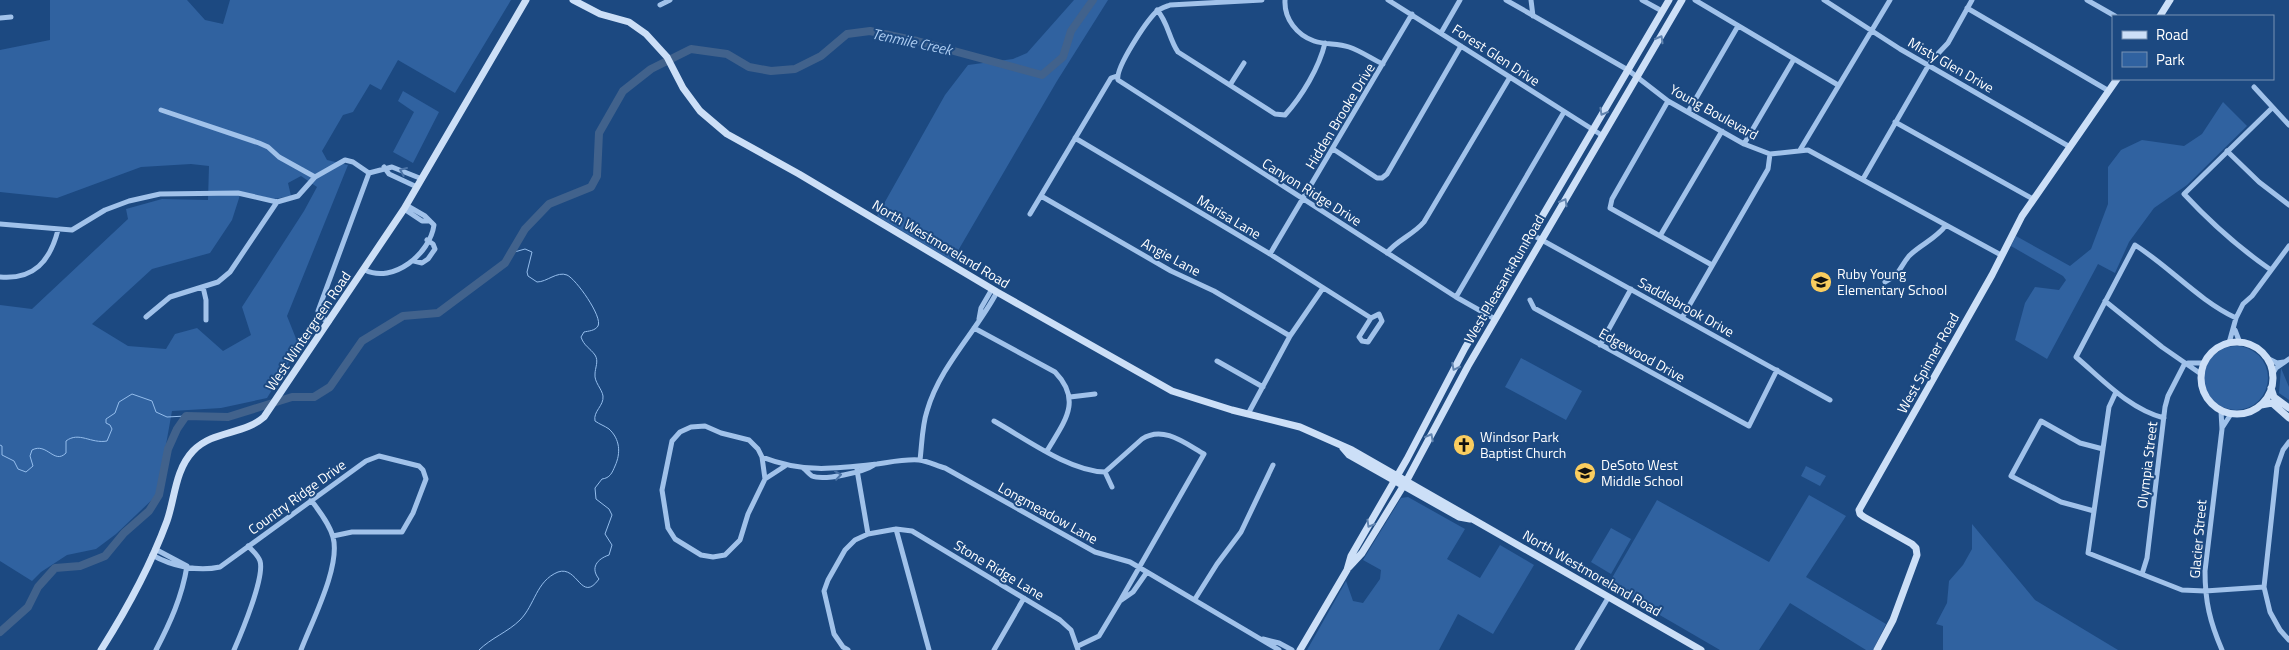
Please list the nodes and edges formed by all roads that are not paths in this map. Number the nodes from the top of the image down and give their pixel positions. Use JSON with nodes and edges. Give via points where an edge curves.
{"nodes":[{"id":1,"x":526,"y":0,"type":"edge"},
{"id":2,"x":573,"y":0,"type":"edge"},
{"id":3,"x":670,"y":0,"type":"edge"},
{"id":4,"x":1262,"y":0,"type":"edge"},
{"id":5,"x":1285,"y":0,"type":"edge"},
{"id":6,"x":1388,"y":0,"type":"edge"},
{"id":7,"x":1460,"y":0,"type":"edge"},
{"id":8,"x":1506,"y":0,"type":"edge"},
{"id":9,"x":1531,"y":0,"type":"edge"},
{"id":10,"x":1642,"y":0,"type":"edge"},
{"id":11,"x":1668,"y":0,"type":"edge"},
{"id":12,"x":1682,"y":0,"type":"edge"},
{"id":13,"x":1695,"y":0,"type":"edge"},
{"id":14,"x":1824,"y":0,"type":"edge"},
{"id":15,"x":1890,"y":0,"type":"edge"},
{"id":16,"x":1972,"y":0,"type":"edge"},
{"id":17,"x":2087,"y":0,"type":"edge"},
{"id":18,"x":2170,"y":0,"type":"edge"},
{"id":19,"x":660,"y":5,"type":"dead end"},
{"id":20,"x":1967,"y":8,"type":"junction"},
{"id":21,"x":1157,"y":10,"type":"junction"},
{"id":22,"x":1662,"y":11,"type":"junction"},
{"id":23,"x":1412,"y":14,"type":"junction"},
{"id":24,"x":2113,"y":15,"type":"edge"},
{"id":25,"x":2161,"y":15,"type":"edge"},
{"id":26,"x":1533,"y":16,"type":"junction"},
{"id":27,"x":11,"y":17,"type":"dead end"},
{"id":28,"x":0,"y":18,"type":"edge"},
{"id":29,"x":1738,"y":26,"type":"junction"},
{"id":30,"x":1871,"y":31,"type":"junction"},
{"id":31,"x":1441,"y":33,"type":"junction"},
{"id":32,"x":1325,"y":43,"type":"junction"},
{"id":33,"x":1461,"y":46,"type":"junction"},
{"id":34,"x":1794,"y":59,"type":"junction"},
{"id":35,"x":1244,"y":63,"type":"dead end"},
{"id":36,"x":1384,"y":64,"type":"junction"},
{"id":37,"x":1929,"y":65,"type":"junction"},
{"id":38,"x":1628,"y":70,"type":"junction"},
{"id":39,"x":1637,"y":77,"type":"junction"},
{"id":40,"x":1118,"y":78,"type":"junction"},
{"id":41,"x":1510,"y":78,"type":"junction"},
{"id":42,"x":2116,"y":80,"type":"edge"},
{"id":43,"x":1230,"y":85,"type":"junction"},
{"id":44,"x":1838,"y":85,"type":"junction"},
{"id":45,"x":2254,"y":87,"type":"dead end"},
{"id":46,"x":2109,"y":91,"type":"junction"},
{"id":47,"x":1668,"y":101,"type":"junction"},
{"id":48,"x":2272,"y":108,"type":"junction"},
{"id":49,"x":161,"y":110,"type":"dead end"},
{"id":50,"x":1564,"y":112,"type":"junction"},
{"id":51,"x":1688,"y":112,"type":"junction"},
{"id":52,"x":1895,"y":122,"type":"junction"},
{"id":53,"x":2289,"y":125,"type":"edge"},
{"id":54,"x":1593,"y":129,"type":"junction"},
{"id":55,"x":1722,"y":131,"type":"junction"},
{"id":56,"x":1603,"y":136,"type":"junction"},
{"id":57,"x":1075,"y":138,"type":"junction"},
{"id":58,"x":1744,"y":144,"type":"junction"},
{"id":59,"x":2070,"y":147,"type":"junction"},
{"id":60,"x":1333,"y":150,"type":"junction"},
{"id":61,"x":1800,"y":150,"type":"junction"},
{"id":62,"x":2227,"y":151,"type":"junction"},
{"id":63,"x":1770,"y":154,"type":"junction"},
{"id":64,"x":384,"y":167,"type":"junction"},
{"id":65,"x":369,"y":173,"type":"junction"},
{"id":66,"x":315,"y":177,"type":"junction"},
{"id":67,"x":422,"y":179,"type":"junction"},
{"id":68,"x":1862,"y":179,"type":"junction"},
{"id":69,"x":417,"y":187,"type":"junction"},
{"id":70,"x":1041,"y":196,"type":"junction"},
{"id":71,"x":2033,"y":199,"type":"junction"},
{"id":72,"x":1304,"y":200,"type":"junction"},
{"id":73,"x":277,"y":202,"type":"junction"},
{"id":74,"x":2289,"y":205,"type":"edge"},
{"id":75,"x":405,"y":207,"type":"junction"},
{"id":76,"x":1030,"y":214,"type":"dead end"},
{"id":77,"x":0,"y":224,"type":"edge"},
{"id":78,"x":1946,"y":225,"type":"junction"},
{"id":79,"x":58,"y":230,"type":"junction"},
{"id":80,"x":1531,"y":234,"type":"junction"},
{"id":81,"x":1660,"y":236,"type":"junction"},
{"id":82,"x":427,"y":240,"type":"junction"},
{"id":83,"x":1542,"y":240,"type":"junction"},
{"id":84,"x":2289,"y":246,"type":"edge"},
{"id":85,"x":1388,"y":253,"type":"junction"},
{"id":86,"x":1270,"y":254,"type":"junction"},
{"id":87,"x":2001,"y":254,"type":"junction"},
{"id":88,"x":414,"y":261,"type":"junction"},
{"id":89,"x":1712,"y":265,"type":"junction"},
{"id":90,"x":364,"y":270,"type":"junction"},
{"id":91,"x":2272,"y":270,"type":"junction"},
{"id":92,"x":0,"y":277,"type":"edge"},
{"id":93,"x":1885,"y":282,"type":"dead end"},
{"id":94,"x":203,"y":287,"type":"junction"},
{"id":95,"x":1323,"y":288,"type":"junction"},
{"id":96,"x":1631,"y":289,"type":"junction"},
{"id":97,"x":995,"y":291,"type":"junction"},
{"id":98,"x":1456,"y":297,"type":"junction"},
{"id":99,"x":1530,"y":300,"type":"dead end"},
{"id":100,"x":2105,"y":301,"type":"junction"},
{"id":101,"x":1485,"y":313,"type":"junction"},
{"id":102,"x":146,"y":317,"type":"dead end"},
{"id":103,"x":1371,"y":318,"type":"junction"},
{"id":104,"x":1682,"y":318,"type":"junction"},
{"id":105,"x":2236,"y":318,"type":"junction"},
{"id":106,"x":1495,"y":319,"type":"junction"},
{"id":107,"x":206,"y":320,"type":"dead end"},
{"id":108,"x":328,"y":322,"type":"junction"},
{"id":109,"x":2234,"y":327,"type":"junction"},
{"id":110,"x":974,"y":328,"type":"junction"},
{"id":111,"x":1290,"y":336,"type":"junction"},
{"id":112,"x":2229,"y":343,"type":"junction"},
{"id":113,"x":2240,"y":343,"type":"junction"},
{"id":114,"x":1600,"y":345,"type":"junction"},
{"id":115,"x":2265,"y":357,"type":"junction"},
{"id":116,"x":2287,"y":360,"type":"edge"},
{"id":117,"x":1217,"y":361,"type":"dead end"},
{"id":118,"x":2185,"y":363,"type":"junction"},
{"id":119,"x":2204,"y":363,"type":"junction"},
{"id":120,"x":1777,"y":370,"type":"junction"},
{"id":121,"x":2201,"y":374,"type":"junction"},
{"id":122,"x":2272,"y":375,"type":"junction"},
{"id":123,"x":1263,"y":387,"type":"junction"},
{"id":124,"x":2271,"y":388,"type":"junction"},
{"id":125,"x":2116,"y":392,"type":"junction"},
{"id":126,"x":1095,"y":394,"type":"dead end"},
{"id":127,"x":1070,"y":397,"type":"junction"},
{"id":128,"x":1830,"y":400,"type":"dead end"},
{"id":129,"x":2261,"y":405,"type":"junction"},
{"id":130,"x":2289,"y":408,"type":"edge"},
{"id":131,"x":2222,"y":411,"type":"junction"},
{"id":132,"x":1248,"y":414,"type":"junction"},
{"id":133,"x":1430,"y":414,"type":"junction"},
{"id":134,"x":2231,"y":414,"type":"junction"},
{"id":135,"x":1440,"y":418,"type":"junction"},
{"id":136,"x":2164,"y":418,"type":"junction"},
{"id":137,"x":2289,"y":418,"type":"edge"},
{"id":138,"x":994,"y":421,"type":"dead end"},
{"id":139,"x":2222,"y":429,"type":"junction"},
{"id":140,"x":2289,"y":442,"type":"edge"},
{"id":141,"x":2103,"y":450,"type":"junction"},
{"id":142,"x":1047,"y":451,"type":"junction"},
{"id":143,"x":762,"y":457,"type":"junction"},
{"id":144,"x":920,"y":460,"type":"junction"},
{"id":145,"x":874,"y":464,"type":"junction"},
{"id":146,"x":857,"y":465,"type":"junction"},
{"id":147,"x":1272,"y":465,"type":"dead end"},
{"id":148,"x":785,"y":466,"type":"junction"},
{"id":149,"x":803,"y":468,"type":"junction"},
{"id":150,"x":858,"y":472,"type":"junction"},
{"id":151,"x":1105,"y":472,"type":"junction"},
{"id":152,"x":1396,"y":478,"type":"junction"},
{"id":153,"x":764,"y":479,"type":"junction"},
{"id":154,"x":1405,"y":483,"type":"junction"},
{"id":155,"x":1112,"y":488,"type":"dead end"},
{"id":156,"x":311,"y":500,"type":"junction"},
{"id":157,"x":2094,"y":511,"type":"junction"},
{"id":158,"x":896,"y":529,"type":"junction"},
{"id":159,"x":868,"y":534,"type":"junction"},
{"id":160,"x":333,"y":536,"type":"junction"},
{"id":161,"x":248,"y":546,"type":"junction"},
{"id":162,"x":153,"y":552,"type":"junction"},
{"id":163,"x":187,"y":566,"type":"junction"},
{"id":164,"x":1139,"y":568,"type":"junction"},
{"id":165,"x":1347,"y":570,"type":"junction"},
{"id":166,"x":1147,"y":572,"type":"junction"},
{"id":167,"x":2142,"y":574,"type":"junction"},
{"id":168,"x":1126,"y":588,"type":"junction"},
{"id":169,"x":2264,"y":588,"type":"junction"},
{"id":170,"x":2205,"y":591,"type":"junction"},
{"id":171,"x":1134,"y":592,"type":"junction"},
{"id":172,"x":1024,"y":598,"type":"junction"},
{"id":173,"x":1608,"y":598,"type":"junction"},
{"id":174,"x":1195,"y":599,"type":"junction"},
{"id":175,"x":1120,"y":601,"type":"junction"},
{"id":176,"x":1258,"y":638,"type":"junction"},
{"id":177,"x":2289,"y":640,"type":"edge"},
{"id":178,"x":846,"y":648,"type":"edge"},
{"id":179,"x":1078,"y":648,"type":"edge"},
{"id":180,"x":101,"y":650,"type":"edge"},
{"id":181,"x":156,"y":650,"type":"edge"},
{"id":182,"x":234,"y":650,"type":"edge"},
{"id":183,"x":301,"y":650,"type":"edge"},
{"id":184,"x":929,"y":650,"type":"edge"},
{"id":185,"x":994,"y":650,"type":"edge"},
{"id":186,"x":1279,"y":650,"type":"edge"},
{"id":187,"x":1292,"y":650,"type":"edge"},
{"id":188,"x":1300,"y":650,"type":"edge"},
{"id":189,"x":1577,"y":650,"type":"edge"},
{"id":190,"x":1701,"y":650,"type":"edge"},
{"id":191,"x":1877,"y":650,"type":"edge"},
{"id":192,"x":2222,"y":650,"type":"edge"}],
"edges":[{"from":1,"to":67,"type":"main road","name":"West Wintergreen Road"},
{"from":2,"to":97,"type":"main road","name":"North Westmoreland Road","via":[[600,14],[629,22],[646,34],[667,57],[700,111],[727,134]]},
{"from":3,"to":19,"type":"street"},
{"from":4,"to":21,"type":"street","via":[[1170,5]]},
{"from":5,"to":32,"type":"street","via":[[1285,12],[1292,26],[1307,37]]},
{"from":6,"to":23,"type":"street","name":"Forest Glen Drive"},
{"from":7,"to":31,"type":"street"},
{"from":8,"to":26,"type":"street","name":"Young Boulevard"},
{"from":9,"to":26,"type":"street"},
{"from":10,"to":22,"type":"street"},
{"from":11,"to":22,"type":"main road","name":"West Pleasant Run Road"},
{"from":39,"to":12,"type":"main road","name":"West Pleasant Run Road","one_way":true},
{"from":13,"to":29,"type":"street"},
{"from":14,"to":30,"type":"street","name":"Misty Glen Drive"},
{"from":15,"to":30,"type":"street"},
{"from":16,"to":20,"type":"street"},
{"from":17,"to":24,"type":"street"},
{"from":18,"to":25,"type":"main road"},
{"from":20,"to":37,"type":"street","via":[[1948,42]]},
{"from":20,"to":46,"type":"street"},
{"from":21,"to":40,"type":"street","via":[[1136,39]]},
{"from":21,"to":43,"type":"street","via":[[1163,16],[1178,52]]},
{"from":22,"to":38,"type":"main road","name":"West Pleasant Run Road"},
{"from":23,"to":31,"type":"street","name":"Forest Glen Drive"},
{"from":23,"to":36,"type":"street","name":"Hidden Brooke Drive"},
{"from":26,"to":38,"type":"street","name":"Young Boulevard"},
{"from":27,"to":28,"type":"street"},
{"from":29,"to":34,"type":"street"},
{"from":29,"to":51,"type":"street"},
{"from":30,"to":37,"type":"street","name":"Misty Glen Drive"},
{"from":30,"to":44,"type":"street"},
{"from":31,"to":33,"type":"street","name":"Forest Glen Drive"},
{"from":32,"to":36,"type":"street","via":[[1350,47]]},
{"from":32,"to":43,"type":"street","via":[[1300,97],[1285,115],[1276,114]]},
{"from":33,"to":41,"type":"street","name":"Forest Glen Drive"},
{"from":33,"to":60,"type":"street","via":[[1382,178]]},
{"from":34,"to":44,"type":"street"},
{"from":34,"to":58,"type":"street"},
{"from":35,"to":43,"type":"street"},
{"from":36,"to":60,"type":"street","name":"Hidden Brooke Drive"},
{"from":37,"to":52,"type":"street"},
{"from":37,"to":59,"type":"street","name":"Misty Glen Drive"},
{"from":38,"to":39,"type":"street","name":"Young Boulevard"},
{"from":38,"to":54,"type":"main road","name":"West Pleasant Run Road","one_way":true},
{"from":39,"to":47,"type":"street","name":"Young Boulevard"},
{"from":39,"to":56,"type":"main road","name":"West Pleasant Run Road"},
{"from":40,"to":57,"type":"street","via":[[1111,78]]},
{"from":40,"to":72,"type":"street","name":"Canyon Ridge Drive"},
{"from":41,"to":50,"type":"street","name":"Forest Glen Drive"},
{"from":41,"to":85,"type":"street","via":[[1424,222]]},
{"from":42,"to":46,"type":"main road","name":"West Spinner Road"},
{"from":44,"to":61,"type":"street"},
{"from":45,"to":48,"type":"street"},
{"from":46,"to":59,"type":"main road","name":"West Spinner Road"},
{"from":47,"to":51,"type":"street","name":"Young Boulevard"},
{"from":47,"to":81,"type":"street","via":[[1610,203],[1612,210]]},
{"from":48,"to":53,"type":"street"},
{"from":48,"to":62,"type":"street"},
{"from":49,"to":66,"type":"street","via":[[259,143]]},
{"from":50,"to":54,"type":"street","name":"Forest Glen Drive"},
{"from":50,"to":98,"type":"street"},
{"from":51,"to":55,"type":"street","name":"Young Boulevard"},
{"from":52,"to":68,"type":"street"},
{"from":52,"to":71,"type":"street"},
{"from":54,"to":56,"type":"street","name":"Forest Glen Drive"},
{"from":54,"to":80,"type":"main road","name":"West Pleasant Run Road"},
{"from":55,"to":58,"type":"street","name":"Young Boulevard"},
{"from":55,"to":81,"type":"street"},
{"from":83,"to":56,"type":"main road","name":"West Pleasant Run Road","one_way":true},
{"from":57,"to":70,"type":"street"},
{"from":57,"to":86,"type":"street","name":"Marisa Lane"},
{"from":58,"to":63,"type":"street","name":"Young Boulevard"},
{"from":59,"to":71,"type":"main road","name":"West Spinner Road"},
{"from":60,"to":72,"type":"street","name":"Hidden Brooke Drive"},
{"from":61,"to":63,"type":"street","name":"Young Boulevard"},
{"from":61,"to":68,"type":"street","name":"Young Boulevard","via":[[1813,153]]},
{"from":62,"to":74,"type":"street"},
{"from":62,"to":91,"type":"street","via":[[2184,194],[2238,247]]},
{"from":63,"to":89,"type":"street","via":[[1768,169]]},
{"from":64,"to":65,"type":"street"},
{"from":67,"to":64,"type":"street","one_way":true,"via":[[400,169]]},
{"from":64,"to":69,"type":"street","via":[[389,174]]},
{"from":65,"to":66,"type":"street","via":[[345,160]]},
{"from":65,"to":108,"type":"street","via":[[318,311],[320,317]]},
{"from":66,"to":73,"type":"street","via":[[298,196]]},
{"from":67,"to":69,"type":"main road","name":"West Wintergreen Road"},
{"from":68,"to":78,"type":"street","name":"Young Boulevard"},
{"from":69,"to":75,"type":"main road","name":"West Wintergreen Road"},
{"from":70,"to":76,"type":"street"},
{"from":70,"to":111,"type":"street","name":"Angie Lane"},
{"from":71,"to":87,"type":"main road","name":"West Spinner Road"},
{"from":72,"to":85,"type":"street","name":"Canyon Ridge Drive"},
{"from":72,"to":86,"type":"street","name":"Hidden Brooke Drive"},
{"from":73,"to":79,"type":"street","via":[[238,193],[160,194],[105,210],[72,230]]},
{"from":73,"to":94,"type":"street","via":[[230,272],[218,282]]},
{"from":75,"to":82,"type":"street","via":[[434,225]]},
{"from":75,"to":90,"type":"main road","name":"West Wintergreen Road"},
{"from":77,"to":79,"type":"street"},
{"from":78,"to":87,"type":"street","name":"Young Boulevard"},
{"from":78,"to":93,"type":"street","via":[[1909,257],[1896,277]]},
{"from":79,"to":92,"type":"street","via":[[53,248],[32,272],[23,277]]},
{"from":80,"to":83,"type":"street","name":"Saddlebrook Drive"},
{"from":80,"to":101,"type":"main road","name":"West Pleasant Run Road"},
{"from":81,"to":89,"type":"street"},
{"from":82,"to":88,"type":"street"},
{"from":82,"to":88,"type":"street","via":[[433,244],[433,253],[422,263]]},
{"from":83,"to":96,"type":"street","name":"Saddlebrook Drive"},
{"from":83,"to":106,"type":"main road","name":"West Pleasant Run Road"},
{"from":84,"to":91,"type":"street"},
{"from":85,"to":98,"type":"street","name":"Canyon Ridge Drive"},
{"from":86,"to":95,"type":"street","name":"Marisa Lane"},
{"from":87,"to":191,"type":"main road","name":"West Spinner Road","via":[[1859,510],[1864,517],[1912,544],[1917,555],[1893,620]]},
{"from":88,"to":90,"type":"street","via":[[379,274]]},
{"from":89,"to":104,"type":"street"},
{"from":90,"to":108,"type":"main road","name":"West Wintergreen Road"},
{"from":91,"to":105,"type":"street","via":[[2243,304]]},
{"from":94,"to":102,"type":"street","via":[[170,297]]},
{"from":94,"to":107,"type":"street"},
{"from":95,"to":103,"type":"street","name":"Marisa Lane"},
{"from":95,"to":111,"type":"street"},
{"from":96,"to":104,"type":"street","name":"Saddlebrook Drive"},
{"from":96,"to":114,"type":"street"},
{"from":97,"to":110,"type":"street","via":[[987,312]]},
{"from":97,"to":132,"type":"main road","name":"North Westmoreland Road","via":[[1172,392]]},
{"from":98,"to":101,"type":"street","name":"Canyon Ridge Drive"},
{"from":99,"to":114,"type":"street","name":"Edgewood Drive","via":[[1534,308]]},
{"from":100,"to":105,"type":"street","via":[[2135,245],[2156,258],[2216,309]]},
{"from":100,"to":118,"type":"street"},
{"from":100,"to":125,"type":"street","via":[[2076,357]]},
{"from":101,"to":106,"type":"street","name":"Canyon Ridge Drive"},
{"from":101,"to":133,"type":"main road","name":"West Pleasant Run Road","one_way":true},
{"from":103,"to":103,"type":"street","name":"Marisa Lane","via":[[1359,337],[1362,341],[1368,342],[1373,338],[1382,321],[1379,314]]},
{"from":104,"to":120,"type":"street","name":"Saddlebrook Drive"},
{"from":105,"to":109,"type":"street"},
{"from":106,"to":135,"type":"main road","name":"West Pleasant Run Road"},
{"from":108,"to":162,"type":"main road","name":"West Wintergreen Road","via":[[264,417],[255,424],[213,437],[194,451],[179,473],[167,520]]},
{"from":109,"to":112,"type":"street"},
{"from":109,"to":113,"type":"street"},
{"from":110,"to":127,"type":"street","via":[[1055,372],[1065,383]]},
{"from":110,"to":144,"type":"street","via":[[932,397],[926,413]]},
{"from":111,"to":123,"type":"street"},
{"from":112,"to":113,"type":"main road"},
{"from":112,"to":119,"type":"main road","via":[[2214,350]]},
{"from":113,"to":115,"type":"main road","via":[[2254,347]]},
{"from":114,"to":120,"type":"street","name":"Edgewood Drive","via":[[1749,426]]},
{"from":115,"to":116,"type":"street","via":[[2277,363]]},
{"from":115,"to":122,"type":"main road"},
{"from":116,"to":122,"type":"street"},
{"from":117,"to":123,"type":"street"},
{"from":118,"to":119,"type":"street"},
{"from":118,"to":121,"type":"street"},
{"from":118,"to":136,"type":"street","name":"Olympia Street","via":[[2168,396]]},
{"from":119,"to":121,"type":"main road"},
{"from":120,"to":128,"type":"street","name":"Saddlebrook Drive"},
{"from":121,"to":131,"type":"main road","via":[[2203,392]]},
{"from":122,"to":124,"type":"main road"},
{"from":123,"to":132,"type":"street"},
{"from":124,"to":129,"type":"main road"},
{"from":124,"to":130,"type":"main road","via":[[2274,396]]},
{"from":125,"to":136,"type":"street","via":[[2150,414]]},
{"from":125,"to":141,"type":"street","via":[[2109,406]]},
{"from":126,"to":127,"type":"street"},
{"from":127,"to":142,"type":"street","via":[[1064,422]]},
{"from":129,"to":134,"type":"main road","via":[[2244,413]]},
{"from":129,"to":137,"type":"main road","via":[[2272,402]]},
{"from":131,"to":134,"type":"main road"},
{"from":131,"to":139,"type":"street","name":"Glacier Street"},
{"from":132,"to":152,"type":"main road","name":"North Westmoreland Road","via":[[1300,428],[1342,446],[1349,455]]},
{"from":133,"to":135,"type":"main road"},
{"from":133,"to":152,"type":"main road","name":"West Pleasant Run Road"},
{"from":134,"to":139,"type":"street","name":"Glacier Street"},
{"from":154,"to":135,"type":"main road","name":"West Pleasant Run Road","one_way":true},
{"from":136,"to":167,"type":"street","name":"Olympia Street","via":[[2147,558]]},
{"from":138,"to":142,"type":"street"},
{"from":139,"to":170,"type":"street","name":"Glacier Street"},
{"from":140,"to":169,"type":"street","via":[[2277,468]]},
{"from":141,"to":157,"type":"street"},
{"from":141,"to":157,"type":"street","via":[[2080,443],[2041,421],[2011,476],[2061,502]]},
{"from":142,"to":151,"type":"street","via":[[1077,467]]},
{"from":143,"to":148,"type":"street","name":"Longmeadow Lane"},
{"from":143,"to":153,"type":"street"},
{"from":143,"to":153,"type":"street","via":[[748,440],[705,426],[680,432],[672,442],[662,490],[668,528],[675,539],[702,555],[725,555],[740,540]]},
{"from":144,"to":145,"type":"street","name":"Longmeadow Lane"},
{"from":144,"to":164,"type":"street","name":"Longmeadow Lane","via":[[945,468],[1095,552],[1130,562]]},
{"from":145,"to":146,"type":"street","name":"Longmeadow Lane"},
{"from":145,"to":150,"type":"street","name":"Longmeadow Lane"},
{"from":146,"to":149,"type":"street","name":"Longmeadow Lane"},
{"from":146,"to":150,"type":"street"},
{"from":147,"to":174,"type":"street","via":[[1241,532]]},
{"from":148,"to":149,"type":"street","name":"Longmeadow Lane"},
{"from":148,"to":153,"type":"street"},
{"from":149,"to":150,"type":"street","name":"Longmeadow Lane","one_way":true,"via":[[811,476],[818,477]]},
{"from":150,"to":159,"type":"street"},
{"from":151,"to":155,"type":"street"},
{"from":151,"to":164,"type":"street","via":[[1142,439],[1161,433],[1169,434],[1204,454]]},
{"from":152,"to":154,"type":"main road","name":"North Westmoreland Road"},
{"from":152,"to":165,"type":"main road","name":"West Pleasant Run Road","one_way":true,"via":[[1351,556]]},
{"from":154,"to":165,"type":"main road","name":"West Pleasant Run Road","via":[[1362,553]]},
{"from":154,"to":173,"type":"main road","name":"North Westmoreland Road","via":[[1463,512]]},
{"from":156,"to":160,"type":"street"},
{"from":156,"to":160,"type":"street","name":"Country Ridge Drive","via":[[379,456],[423,470],[426,479],[402,532],[352,532]]},
{"from":156,"to":161,"type":"street","name":"Country Ridge Drive"},
{"from":157,"to":167,"type":"street","via":[[2088,552]]},
{"from":158,"to":159,"type":"street"},
{"from":158,"to":172,"type":"street","name":"Stone Ridge Lane","via":[[912,531]]},
{"from":158,"to":184,"type":"street"},
{"from":159,"to":178,"type":"street","via":[[845,550],[824,591],[834,634]]},
{"from":160,"to":183,"type":"street","via":[[333,566]]},
{"from":161,"to":163,"type":"street","name":"Country Ridge Drive","via":[[220,567]]},
{"from":161,"to":182,"type":"street","via":[[257,554],[261,571]]},
{"from":162,"to":163,"type":"street","name":"Country Ridge Drive"},
{"from":162,"to":180,"type":"main road","name":"West Wintergreen Road","via":[[134,595]]},
{"from":163,"to":181,"type":"street","via":[[169,626]]},
{"from":164,"to":166,"type":"street","name":"Longmeadow Lane"},
{"from":164,"to":168,"type":"street"},
{"from":165,"to":188,"type":"main road","name":"West Pleasant Run Road"},
{"from":166,"to":171,"type":"street"},
{"from":166,"to":174,"type":"street","name":"Longmeadow Lane"},
{"from":167,"to":170,"type":"street","via":[[2182,590]]},
{"from":168,"to":171,"type":"street"},
{"from":168,"to":175,"type":"street"},
{"from":169,"to":170,"type":"street"},
{"from":169,"to":177,"type":"street","via":[[2270,612]]},
{"from":170,"to":192,"type":"street","name":"Glacier Street","via":[[2210,622]]},
{"from":171,"to":175,"type":"street"},
{"from":172,"to":179,"type":"street","name":"Stone Ridge Lane","via":[[1071,630]]},
{"from":172,"to":185,"type":"street"},
{"from":173,"to":189,"type":"street"},
{"from":173,"to":190,"type":"main road","name":"North Westmoreland Road"},
{"from":174,"to":176,"type":"street","name":"Longmeadow Lane"},
{"from":175,"to":179,"type":"street","via":[[1099,636]]},
{"from":176,"to":186,"type":"street","name":"Longmeadow Lane"},
{"from":176,"to":187,"type":"street","name":"Longmeadow Lane"}]}
